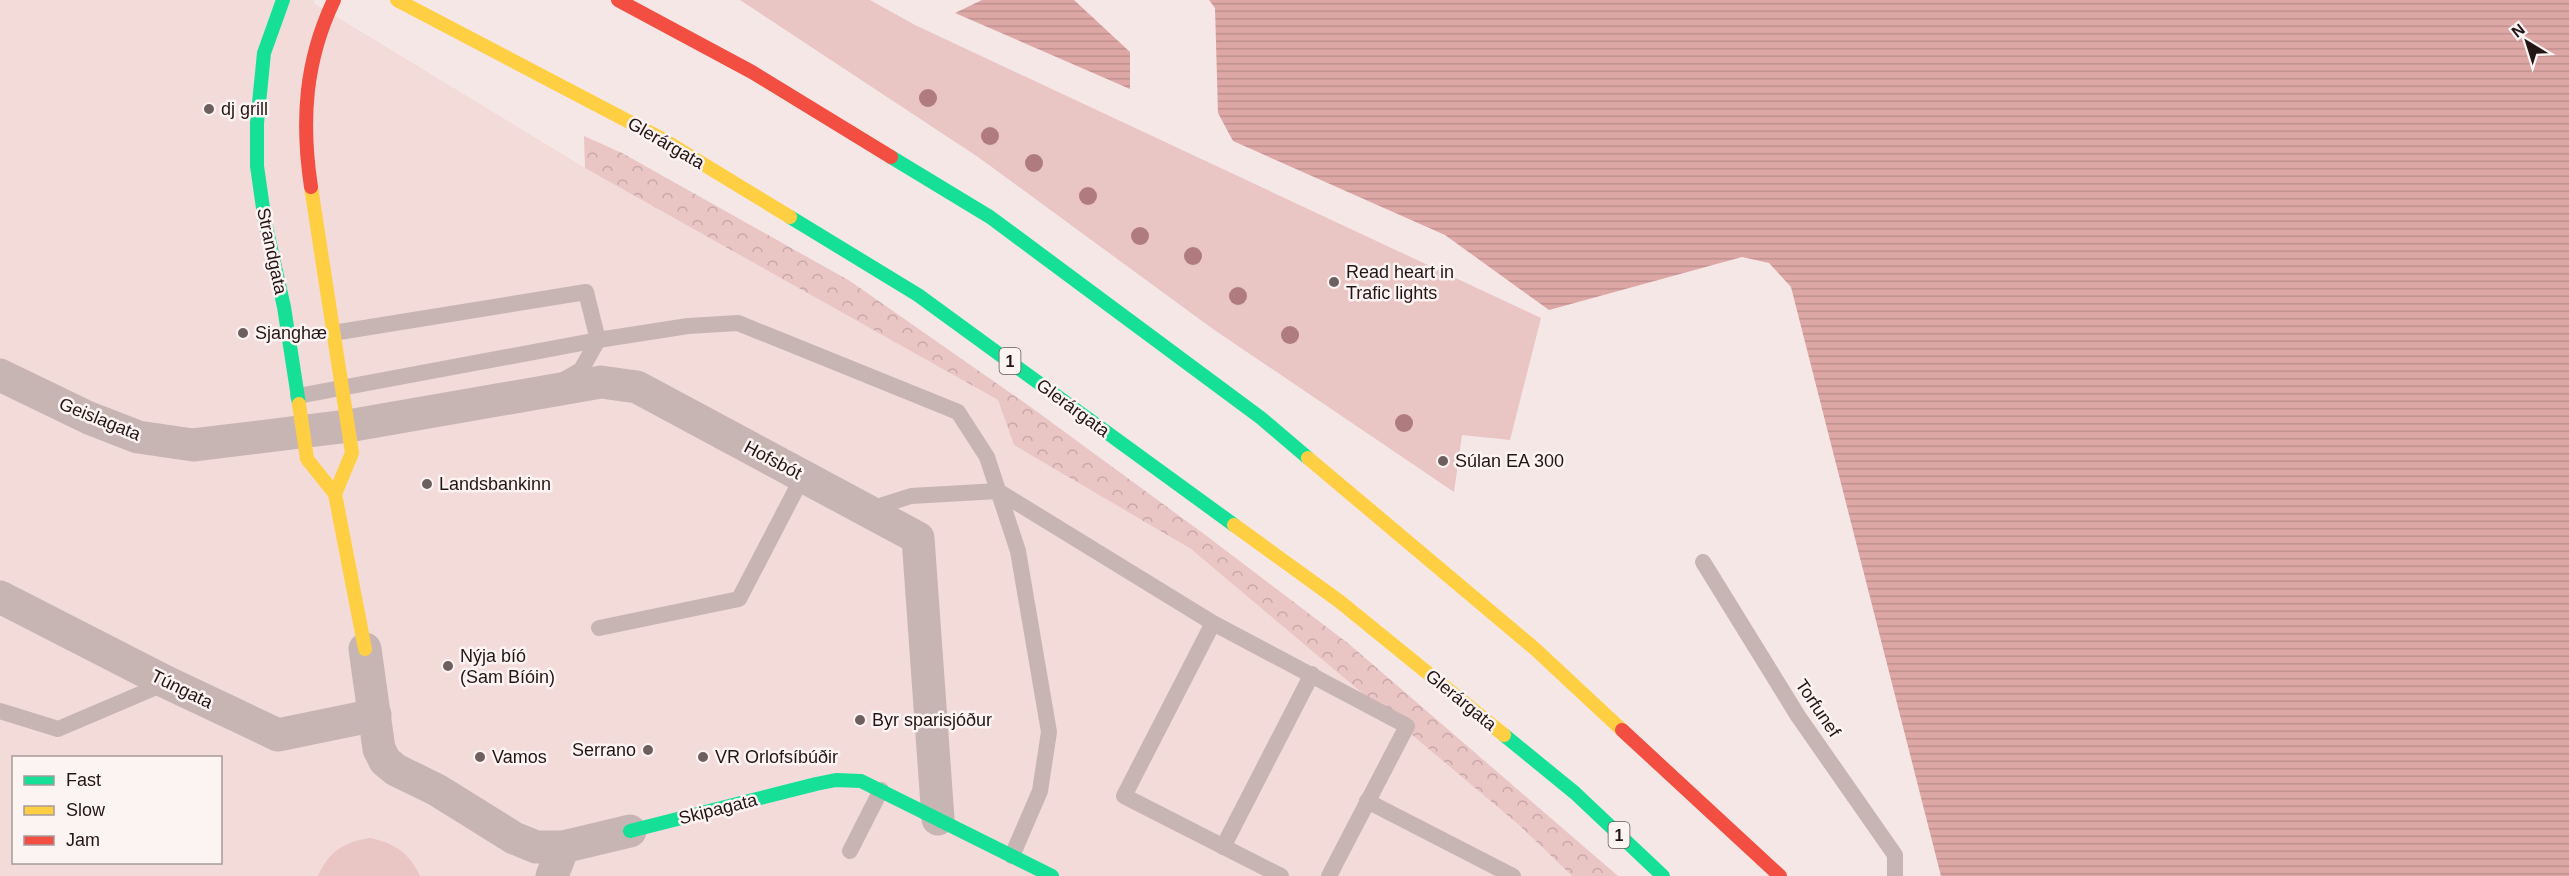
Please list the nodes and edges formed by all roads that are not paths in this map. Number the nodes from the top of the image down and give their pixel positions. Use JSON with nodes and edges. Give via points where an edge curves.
{"nodes":[{"id":1,"x":283,"y":0,"type":"edge"},
{"id":2,"x":334,"y":0,"type":"edge"},
{"id":3,"x":398,"y":0,"type":"edge"},
{"id":4,"x":618,"y":0,"type":"edge"},
{"id":5,"x":634,"y":0,"type":"edge"},
{"id":6,"x":656,"y":21,"type":"junction"},
{"id":7,"x":333,"y":333,"type":"junction"},
{"id":8,"x":598,"y":340,"type":"junction"},
{"id":9,"x":0,"y":375,"type":"edge"},
{"id":10,"x":342,"y":389,"type":"junction"},
{"id":11,"x":544,"y":390,"type":"junction"},
{"id":12,"x":298,"y":396,"type":"junction"},
{"id":13,"x":348,"y":426,"type":"junction"},
{"id":14,"x":303,"y":431,"type":"junction"},
{"id":15,"x":803,"y":476,"type":"junction"},
{"id":16,"x":998,"y":491,"type":"junction"},
{"id":17,"x":335,"y":494,"type":"junction"},
{"id":18,"x":866,"y":510,"type":"junction"},
{"id":19,"x":1703,"y":562,"type":"dead end"},
{"id":20,"x":0,"y":597,"type":"edge"},
{"id":21,"x":1213,"y":623,"type":"junction"},
{"id":22,"x":598,"y":628,"type":"dead end"},
{"id":23,"x":365,"y":649,"type":"joint"},
{"id":24,"x":1312,"y":674,"type":"junction"},
{"id":25,"x":166,"y":682,"type":"junction"},
{"id":26,"x":0,"y":711,"type":"edge"},
{"id":27,"x":375,"y":715,"type":"junction"},
{"id":28,"x":385,"y":760,"type":"joint"},
{"id":29,"x":881,"y":790,"type":"junction"},
{"id":30,"x":1367,"y":801,"type":"junction"},
{"id":31,"x":938,"y":819,"type":"junction"},
{"id":32,"x":630,"y":831,"type":"joint"},
{"id":33,"x":1223,"y":847,"type":"junction"},
{"id":34,"x":850,"y":851,"type":"dead end"},
{"id":35,"x":1012,"y":856,"type":"junction"},
{"id":36,"x":557,"y":862,"type":"edge"},
{"id":37,"x":1052,"y":876,"type":"edge"},
{"id":38,"x":1281,"y":876,"type":"edge"},
{"id":39,"x":1329,"y":876,"type":"edge"},
{"id":40,"x":1513,"y":876,"type":"edge"},
{"id":41,"x":1663,"y":876,"type":"edge"},
{"id":42,"x":1780,"y":876,"type":"edge"},
{"id":43,"x":1894,"y":876,"type":"edge"}],
"edges":[{"from":1,"to":12,"type":"main road","name":"Strandgata","via":[[264,53],[257,123],[258,166]]},
{"from":2,"to":7,"type":"main road","via":[[322,25],[307,83],[305,120]]},
{"from":3,"to":41,"type":"main road","name":"Glerárgata","number":"1","via":[[662,139],[918,295],[1339,601],[1575,793]]},
{"from":4,"to":6,"type":"main road"},
{"from":5,"to":6,"type":"main road"},
{"from":6,"to":42,"type":"main road","via":[[752,72],[990,217],[1261,418],[1534,648]]},
{"from":7,"to":8,"type":"lane","via":[[586,292]]},
{"from":7,"to":10,"type":"main road"},
{"from":8,"to":10,"type":"lane"},
{"from":8,"to":11,"type":"lane","via":[[581,370]]},
{"from":8,"to":16,"type":"lane","via":[[688,326],[738,323],[958,412],[987,457]]},
{"from":9,"to":14,"type":"street","name":"Geislagata","via":[[138,437],[193,445]]},
{"from":10,"to":12,"type":"lane"},
{"from":10,"to":13,"type":"main road"},
{"from":11,"to":13,"type":"street","name":"Hofsbót"},
{"from":11,"to":15,"type":"street","name":"Hofsbót","via":[[601,382],[637,387]]},
{"from":12,"to":14,"type":"main road","name":"Strandgata"},
{"from":13,"to":14,"type":"street","name":"Geislagata"},
{"from":13,"to":17,"type":"main road","via":[[352,453]]},
{"from":14,"to":17,"type":"main road","name":"Strandgata","via":[[307,459]]},
{"from":15,"to":18,"type":"street","name":"Hofsbót"},
{"from":15,"to":22,"type":"lane","via":[[740,599]]},
{"from":16,"to":18,"type":"lane","via":[[911,496]]},
{"from":16,"to":21,"type":"lane"},
{"from":16,"to":35,"type":"lane","via":[[1018,551],[1049,732],[1040,791]]},
{"from":17,"to":23,"type":"main road","name":"Strandgata"},
{"from":18,"to":31,"type":"street","name":"Hofsbót","via":[[918,538]]},
{"from":19,"to":43,"type":"lane","name":"Torfunef","via":[[1798,716],[1895,855]]},
{"from":20,"to":25,"type":"street","name":"Túngata"},
{"from":21,"to":24,"type":"lane"},
{"from":21,"to":33,"type":"lane","via":[[1124,796]]},
{"from":23,"to":27,"type":"street","name":"Strandgata"},
{"from":24,"to":30,"type":"lane","via":[[1407,726]]},
{"from":24,"to":33,"type":"lane"},
{"from":25,"to":26,"type":"lane","via":[[58,729]]},
{"from":25,"to":27,"type":"street","name":"Túngata","via":[[278,735]]},
{"from":27,"to":28,"type":"street","name":"Strandgata","via":[[379,749]]},
{"from":28,"to":36,"type":"street","name":"Skipagata"},
{"from":29,"to":31,"type":"main road","name":"Skipagata"},
{"from":29,"to":32,"type":"main road","name":"Skipagata","via":[[861,781],[836,780]]},
{"from":29,"to":34,"type":"lane"},
{"from":30,"to":39,"type":"lane"},
{"from":30,"to":40,"type":"lane"},
{"from":31,"to":35,"type":"main road","name":"Skipagata"},
{"from":32,"to":36,"type":"street","name":"Skipagata"},
{"from":33,"to":38,"type":"lane"},
{"from":35,"to":37,"type":"main road","name":"Skipagata"}]}
